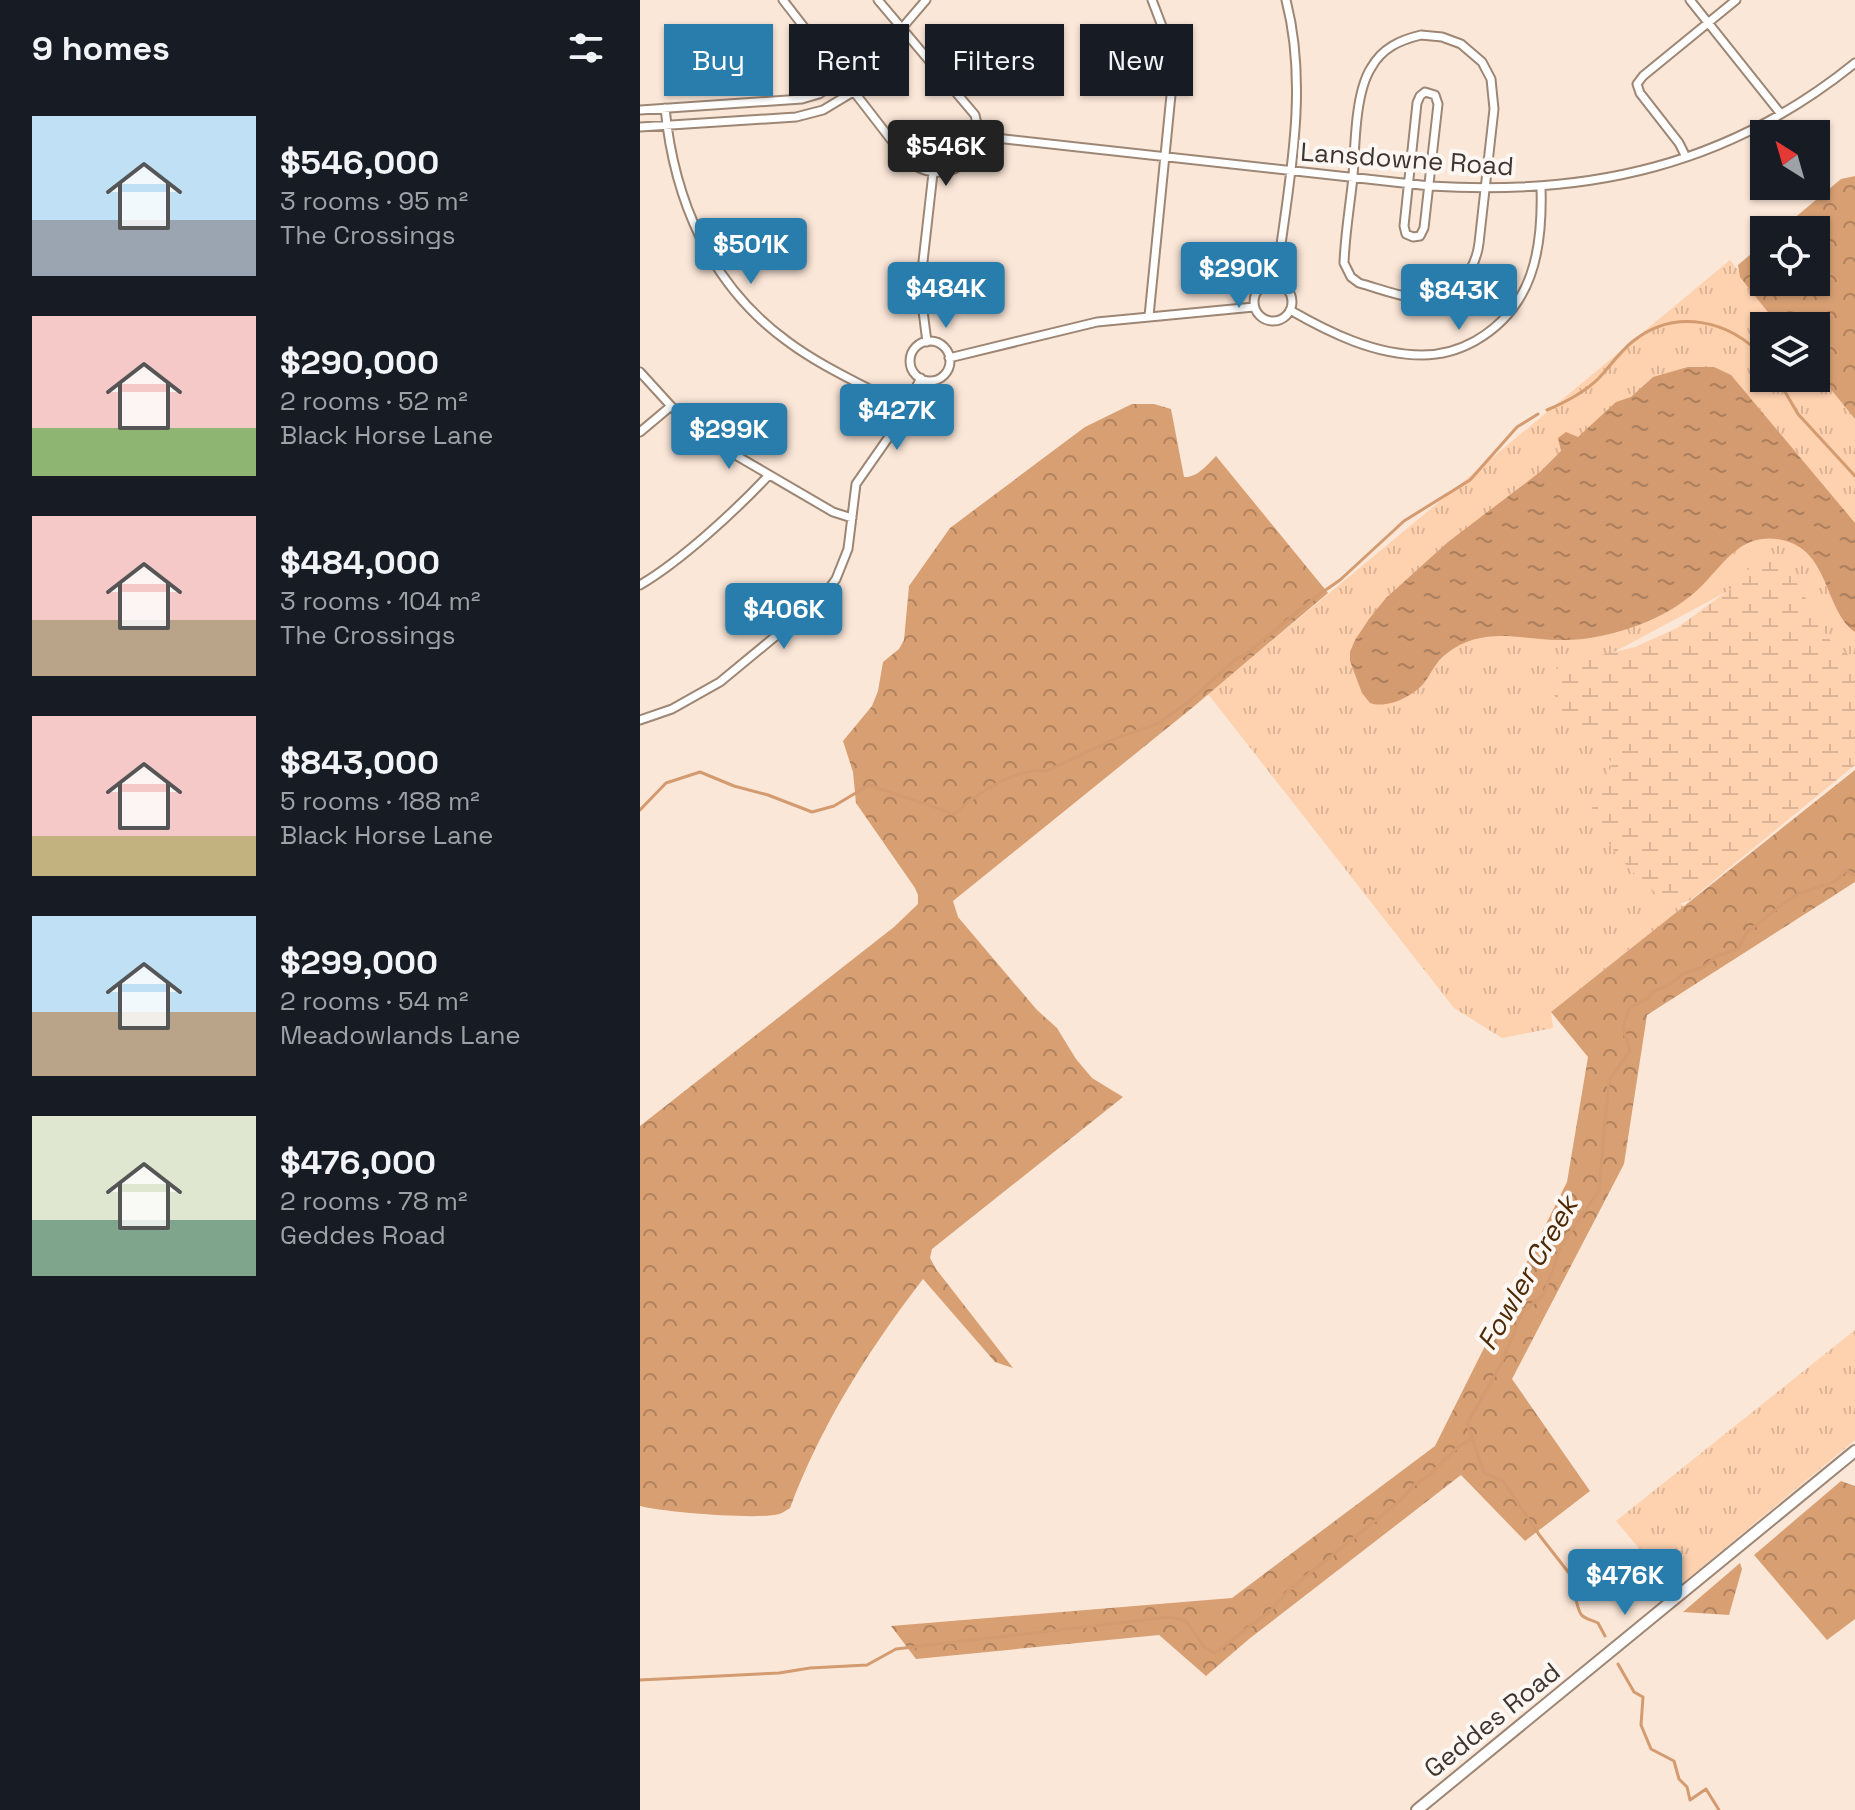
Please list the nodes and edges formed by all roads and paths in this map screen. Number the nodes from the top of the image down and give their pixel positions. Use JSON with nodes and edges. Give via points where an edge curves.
{"nodes":[{"id":1,"x":783,"y":0,"type":"edge"},
{"id":2,"x":878,"y":0,"type":"edge"},
{"id":3,"x":926,"y":0,"type":"edge"},
{"id":4,"x":1152,"y":0,"type":"edge"},
{"id":5,"x":1286,"y":0,"type":"edge"},
{"id":6,"x":1690,"y":0,"type":"edge"},
{"id":7,"x":1736,"y":0,"type":"edge"},
{"id":8,"x":1708,"y":22,"type":"junction"},
{"id":9,"x":801,"y":24,"type":"edge"},
{"id":10,"x":899,"y":24,"type":"edge"},
{"id":11,"x":905,"y":24,"type":"edge"},
{"id":12,"x":909,"y":36,"type":"edge"},
{"id":13,"x":1855,"y":63,"type":"edge"},
{"id":14,"x":812,"y":96,"type":"edge"},
{"id":15,"x":846,"y":96,"type":"edge"},
{"id":16,"x":856,"y":96,"type":"edge"},
{"id":17,"x":665,"y":108,"type":"junction"},
{"id":18,"x":640,"y":110,"type":"edge"},
{"id":19,"x":1781,"y":114,"type":"junction"},
{"id":20,"x":666,"y":125,"type":"junction"},
{"id":21,"x":640,"y":127,"type":"edge"},
{"id":22,"x":978,"y":136,"type":"junction"},
{"id":23,"x":1165,"y":156,"type":"junction"},
{"id":24,"x":1686,"y":157,"type":"junction"},
{"id":25,"x":1290,"y":170,"type":"junction"},
{"id":26,"x":933,"y":173,"type":"junction"},
{"id":27,"x":1353,"y":177,"type":"junction"},
{"id":28,"x":1409,"y":183,"type":"junction"},
{"id":29,"x":1430,"y":186,"type":"junction"},
{"id":30,"x":1541,"y":187,"type":"junction"},
{"id":31,"x":1485,"y":189,"type":"junction"},
{"id":32,"x":1276,"y":282,"type":"junction"},
{"id":33,"x":1254,"y":307,"type":"junction"},
{"id":34,"x":1290,"y":310,"type":"junction"},
{"id":35,"x":1149,"y":316,"type":"junction"},
{"id":36,"x":927,"y":342,"type":"junction"},
{"id":37,"x":949,"y":358,"type":"junction"},
{"id":38,"x":640,"y":372,"type":"edge"},
{"id":39,"x":921,"y":378,"type":"junction"},
{"id":40,"x":671,"y":406,"type":"junction"},
{"id":41,"x":905,"y":408,"type":"junction"},
{"id":42,"x":640,"y":432,"type":"edge"},
{"id":43,"x":768,"y":476,"type":"junction"},
{"id":44,"x":852,"y":518,"type":"junction"},
{"id":45,"x":640,"y":585,"type":"edge"},
{"id":46,"x":640,"y":720,"type":"edge"},
{"id":47,"x":1855,"y":1451,"type":"edge"},
{"id":48,"x":1417,"y":1810,"type":"edge"}],
"edges":[{"from":1,"to":9,"type":"street"},
{"from":2,"to":10,"type":"street"},
{"from":3,"to":11,"type":"street"},
{"from":4,"to":23,"type":"street","via":[[1165,34],[1171,79]]},
{"from":5,"to":25,"type":"street","via":[[1297,77]]},
{"from":6,"to":8,"type":"street"},
{"from":7,"to":8,"type":"street"},
{"from":8,"to":19,"type":"street"},
{"from":8,"to":24,"type":"street","via":[[1637,84]]},
{"from":12,"to":22,"type":"street","via":[[971,108]]},
{"from":13,"to":19,"type":"street","name":"Lansdowne Road"},
{"from":14,"to":17,"type":"street"},
{"from":15,"to":20,"type":"street","via":[[796,117]]},
{"from":16,"to":26,"type":"street","via":[[906,159]]},
{"from":17,"to":18,"type":"street"},
{"from":17,"to":20,"type":"street"},
{"from":19,"to":24,"type":"street","name":"Lansdowne Road"},
{"from":20,"to":21,"type":"street"},
{"from":20,"to":41,"type":"street","via":[[688,213],[728,284],[787,341]]},
{"from":22,"to":23,"type":"street","name":"Lansdowne Road"},
{"from":22,"to":26,"type":"street","via":[[963,164]]},
{"from":23,"to":25,"type":"street","name":"Lansdowne Road"},
{"from":23,"to":35,"type":"street"},
{"from":24,"to":30,"type":"street","name":"Lansdowne Road","via":[[1621,175]]},
{"from":25,"to":27,"type":"street","name":"Lansdowne Road"},
{"from":25,"to":32,"type":"street"},
{"from":26,"to":36,"type":"street","via":[[920,288]]},
{"from":27,"to":28,"type":"street","name":"Lansdowne Road"},
{"from":27,"to":31,"type":"street","via":[[1345,268],[1359,283],[1418,298],[1444,293],[1469,274],[1478,252]]},
{"from":27,"to":31,"type":"street","via":[[1369,70],[1393,45],[1431,35],[1469,49],[1491,79],[1494,109]]},
{"from":28,"to":29,"type":"street","name":"Lansdowne Road"},
{"from":28,"to":29,"type":"street","via":[[1404,229],[1413,237],[1423,231]]},
{"from":28,"to":29,"type":"street","via":[[1418,99],[1431,92],[1438,104]]},
{"from":29,"to":31,"type":"street","name":"Lansdowne Road"},
{"from":30,"to":31,"type":"street","name":"Lansdowne Road"},
{"from":30,"to":34,"type":"street","via":[[1535,262],[1521,298],[1499,325],[1467,346],[1440,354],[1391,352],[1330,332]]},
{"from":32,"to":33,"type":"street","via":[[1259,288]]},
{"from":32,"to":34,"type":"street","via":[[1290,293]]},
{"from":33,"to":34,"type":"street","via":[[1268,321],[1280,320]]},
{"from":33,"to":35,"type":"street"},
{"from":35,"to":37,"type":"street","via":[[1071,327]]},
{"from":36,"to":37,"type":"street","via":[[940,344]]},
{"from":36,"to":39,"type":"street","via":[[910,359]]},
{"from":37,"to":39,"type":"street","via":[[947,371],[939,378]]},
{"from":38,"to":40,"type":"street"},
{"from":39,"to":41,"type":"street"},
{"from":40,"to":42,"type":"street"},
{"from":40,"to":43,"type":"street","via":[[708,439]]},
{"from":41,"to":44,"type":"street","via":[[856,484]]},
{"from":43,"to":44,"type":"street"},
{"from":43,"to":45,"type":"street"},
{"from":44,"to":46,"type":"street","via":[[842,567],[818,602],[720,682]]},
{"from":47,"to":48,"type":"main road","name":"Geddes Road"}]}
